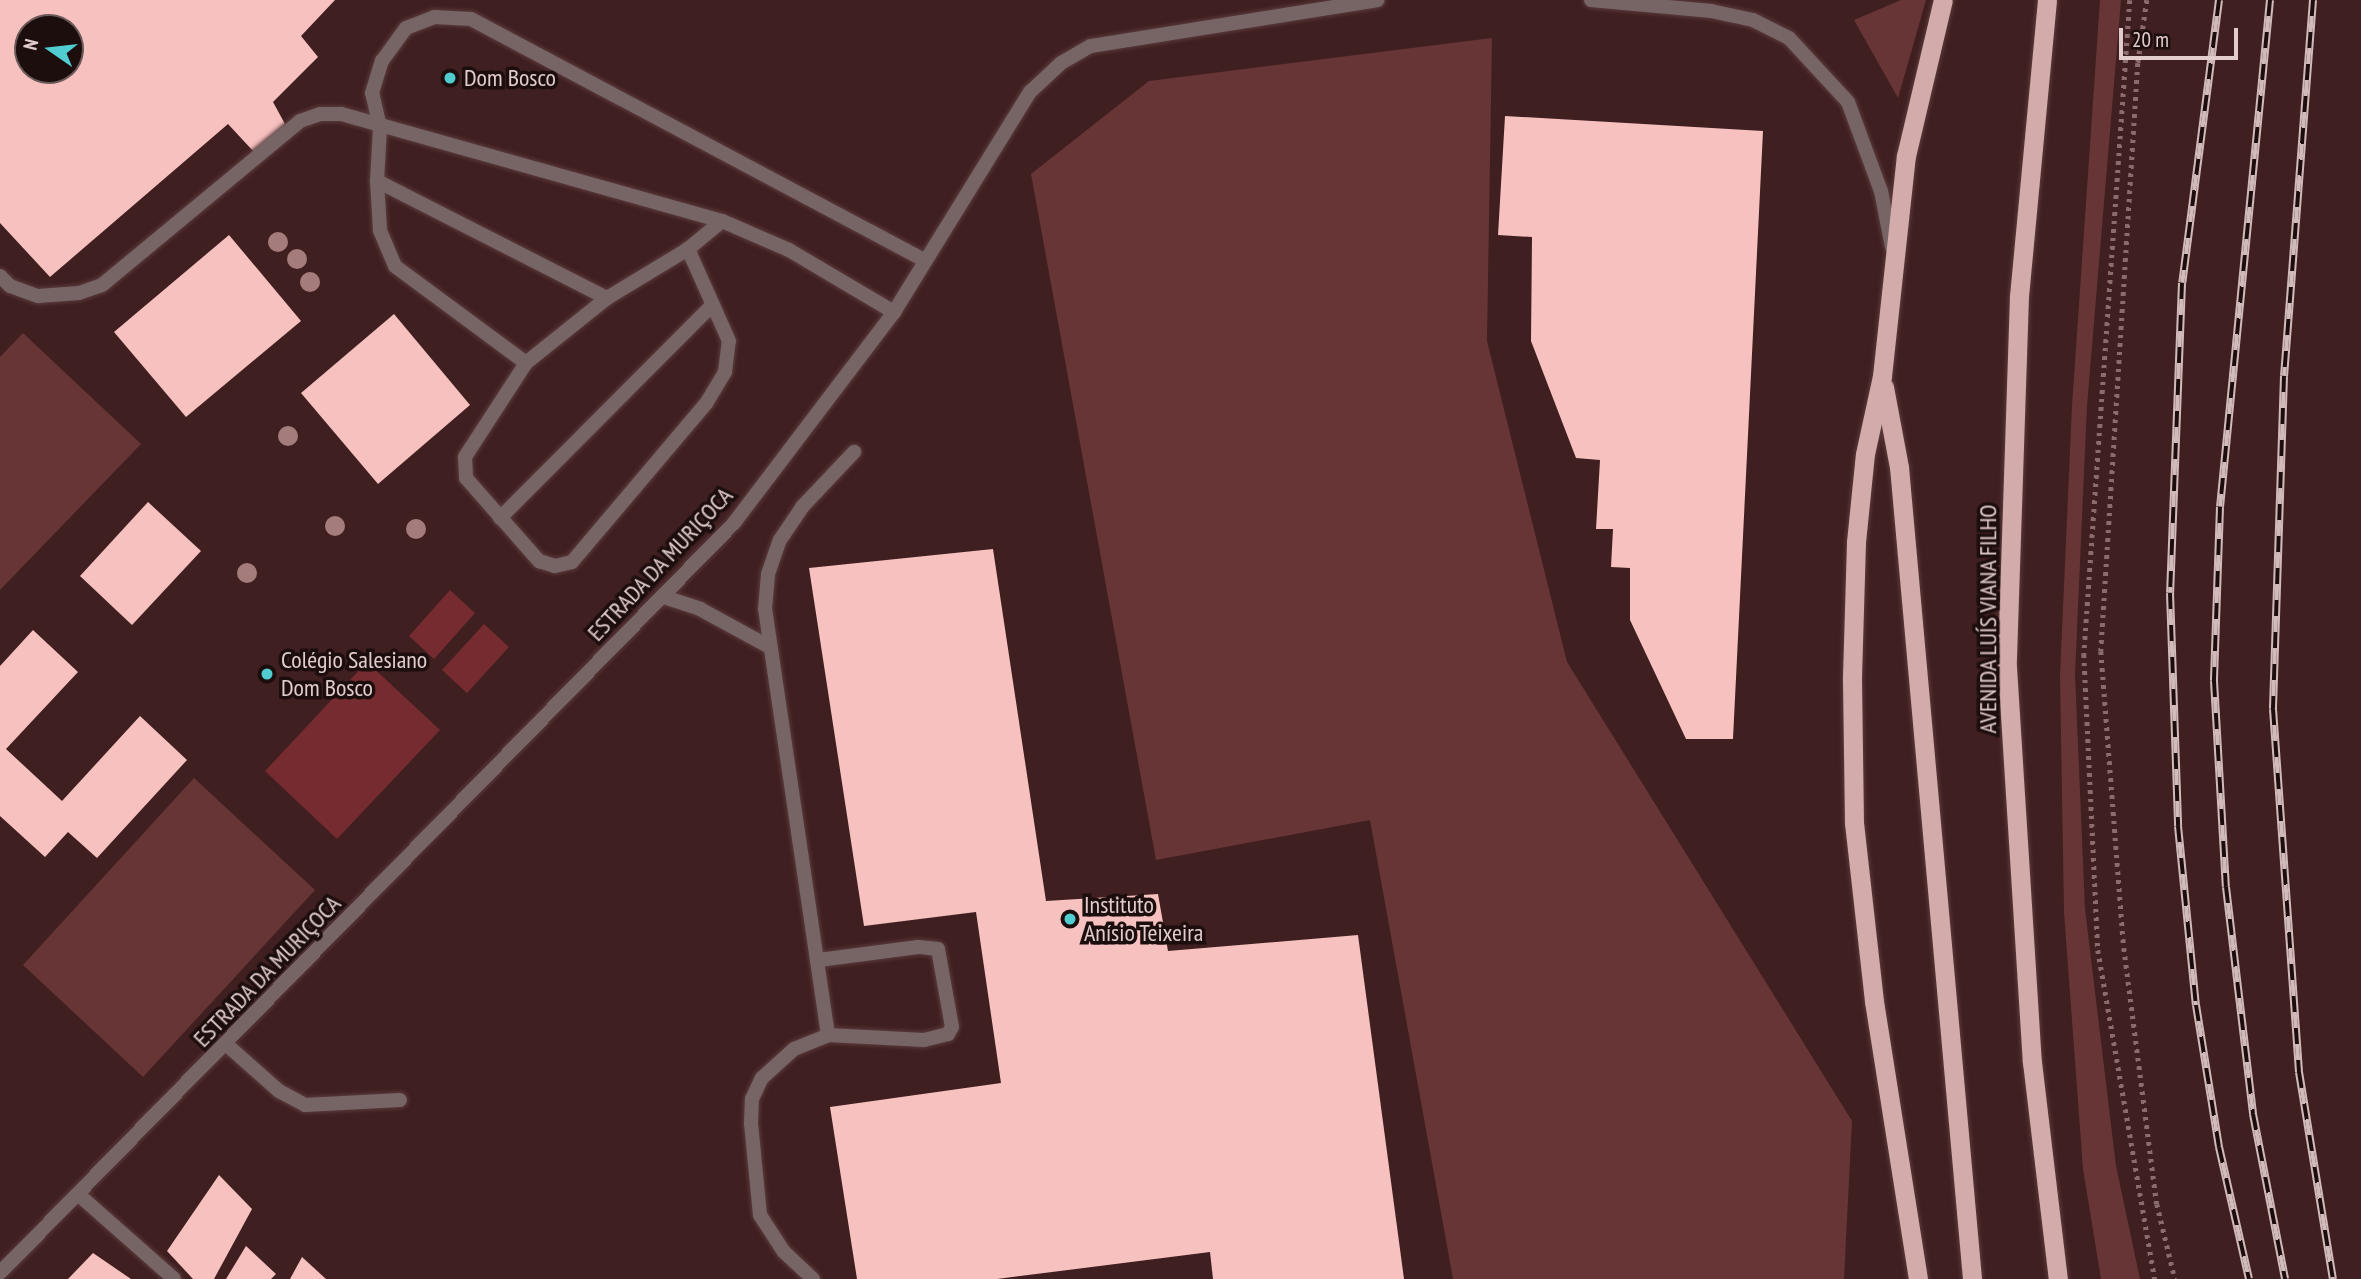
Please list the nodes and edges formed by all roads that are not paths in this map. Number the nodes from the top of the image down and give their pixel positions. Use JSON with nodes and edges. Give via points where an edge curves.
{"nodes":[{"id":1,"x":1377,"y":0,"type":"edge"},
{"id":2,"x":1591,"y":0,"type":"edge"},
{"id":3,"x":1943,"y":0,"type":"edge"},
{"id":4,"x":2047,"y":0,"type":"edge"},
{"id":5,"x":380,"y":127,"type":"junction"},
{"id":6,"x":377,"y":181,"type":"junction"},
{"id":7,"x":722,"y":221,"type":"junction"},
{"id":8,"x":688,"y":249,"type":"junction"},
{"id":9,"x":1893,"y":253,"type":"junction"},
{"id":10,"x":923,"y":260,"type":"junction"},
{"id":11,"x":0,"y":276,"type":"edge"},
{"id":12,"x":607,"y":298,"type":"junction"},
{"id":13,"x":712,"y":304,"type":"junction"},
{"id":14,"x":894,"y":312,"type":"junction"},
{"id":15,"x":526,"y":363,"type":"junction"},
{"id":16,"x":1882,"y":376,"type":"junction"},
{"id":17,"x":854,"y":452,"type":"dead end"},
{"id":18,"x":500,"y":519,"type":"junction"},
{"id":19,"x":664,"y":597,"type":"junction"},
{"id":20,"x":768,"y":646,"type":"junction"},
{"id":21,"x":819,"y":960,"type":"junction"},
{"id":22,"x":828,"y":1035,"type":"junction"},
{"id":23,"x":227,"y":1045,"type":"junction"},
{"id":24,"x":400,"y":1100,"type":"dead end"},
{"id":25,"x":80,"y":1196,"type":"junction"},
{"id":26,"x":0,"y":1273,"type":"edge"},
{"id":27,"x":174,"y":1279,"type":"edge"},
{"id":28,"x":813,"y":1279,"type":"edge"},
{"id":29,"x":1918,"y":1279,"type":"edge"},
{"id":30,"x":1972,"y":1279,"type":"edge"},
{"id":31,"x":2057,"y":1279,"type":"edge"}],
"edges":[{"from":1,"to":10,"type":"street","name":"ESTRADA DA MURIÇOCA","via":[[1104,44],[1060,63],[1030,92]]},
{"from":2,"to":9,"type":"street","via":[[1711,11],[1753,20],[1789,38],[1848,102],[1881,191]]},
{"from":3,"to":9,"type":"highway","via":[[1906,156]]},
{"from":4,"to":31,"type":"highway","name":"AVENIDA LUÍS VIANA FILHO","via":[[2019,296],[2007,667],[2032,1062]]},
{"from":5,"to":6,"type":"street"},
{"from":5,"to":7,"type":"street"},
{"from":5,"to":10,"type":"street","via":[[372,93],[382,61],[407,28],[434,17],[471,19]]},
{"from":5,"to":11,"type":"street","via":[[341,114],[320,114],[300,121],[102,285],[79,293],[38,296],[10,286]]},
{"from":6,"to":12,"type":"street"},
{"from":6,"to":15,"type":"street","via":[[380,230],[395,266]]},
{"from":7,"to":8,"type":"street"},
{"from":7,"to":14,"type":"street","via":[[789,250]]},
{"from":8,"to":12,"type":"street"},
{"from":8,"to":13,"type":"street"},
{"from":9,"to":16,"type":"highway"},
{"from":10,"to":14,"type":"street","name":"ESTRADA DA MURIÇOCA"},
{"from":12,"to":15,"type":"street"},
{"from":13,"to":18,"type":"street"},
{"from":13,"to":18,"type":"street","via":[[729,341],[725,372],[707,402],[572,562],[555,566],[539,561]]},
{"from":14,"to":19,"type":"street","name":"ESTRADA DA MURIÇOCA","via":[[734,523]]},
{"from":15,"to":18,"type":"street","via":[[466,457],[466,478]]},
{"from":16,"to":29,"type":"highway","via":[[1865,454],[1856,541],[1854,823],[1874,1001]]},
{"from":16,"to":30,"type":"highway","via":[[1899,467]]},
{"from":17,"to":20,"type":"street","via":[[802,507],[780,540],[768,574]]},
{"from":19,"to":20,"type":"street","via":[[701,609]]},
{"from":19,"to":23,"type":"street","name":"ESTRADA DA MURIÇOCA"},
{"from":20,"to":21,"type":"street"},
{"from":21,"to":22,"type":"street"},
{"from":21,"to":22,"type":"street","via":[[929,947],[938,949],[944,967],[948,1034],[924,1040]]},
{"from":22,"to":28,"type":"street","via":[[775,1062],[752,1099],[760,1215],[785,1252]]},
{"from":23,"to":24,"type":"street","via":[[279,1091],[305,1105]]},
{"from":23,"to":25,"type":"street","name":"ESTRADA DA MURIÇOCA"},
{"from":25,"to":26,"type":"street","name":"ESTRADA DA MURIÇOCA"},
{"from":25,"to":27,"type":"street"}]}
